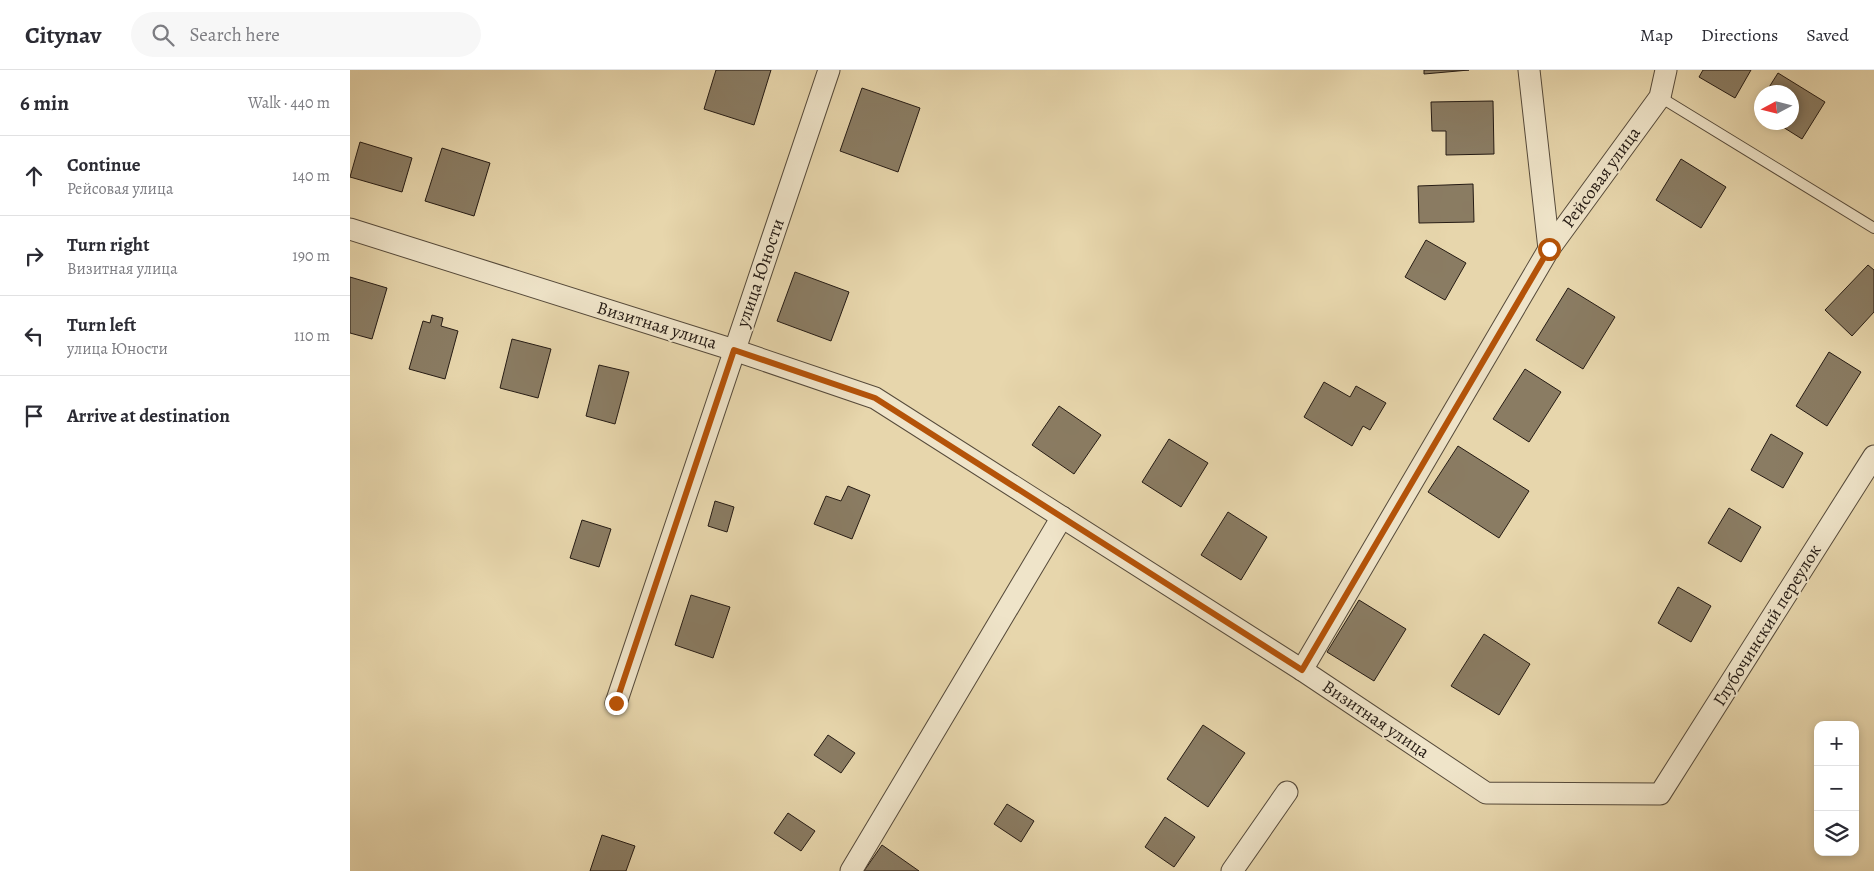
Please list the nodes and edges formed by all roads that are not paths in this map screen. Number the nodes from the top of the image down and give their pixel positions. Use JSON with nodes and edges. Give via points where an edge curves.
{"nodes":[{"id":1,"x":829,"y":70,"type":"edge"},
{"id":2,"x":1529,"y":70,"type":"edge"},
{"id":3,"x":1666,"y":70,"type":"edge"},
{"id":4,"x":1660,"y":97,"type":"junction"},
{"id":5,"x":1874,"y":228,"type":"edge"},
{"id":6,"x":350,"y":229,"type":"edge"},
{"id":7,"x":1549,"y":249,"type":"junction"},
{"id":8,"x":734,"y":350,"type":"junction"},
{"id":9,"x":1874,"y":456,"type":"edge"},
{"id":10,"x":1062,"y":517,"type":"junction"},
{"id":11,"x":1302,"y":670,"type":"junction"},
{"id":12,"x":616,"y":703,"type":"dead end"},
{"id":13,"x":1287,"y":792,"type":"dead end"},
{"id":14,"x":1660,"y":794,"type":"joint"},
{"id":15,"x":851,"y":871,"type":"edge"},
{"id":16,"x":1232,"y":871,"type":"edge"}],
"edges":[{"from":1,"to":8,"type":"street","name":"улица Юности"},
{"from":2,"to":7,"type":"street"},
{"from":3,"to":4,"type":"street","name":"Рейсовая улица"},
{"from":4,"to":5,"type":"lane"},
{"from":4,"to":7,"type":"street","name":"Рейсовая улица"},
{"from":6,"to":8,"type":"street","name":"Визитная улица"},
{"from":7,"to":11,"type":"street","name":"Рейсовая улица"},
{"from":8,"to":10,"type":"street","name":"Визитная улица","via":[[875,398]]},
{"from":8,"to":12,"type":"street","name":"улица Юности"},
{"from":9,"to":14,"type":"street","name":"Глубочинский переулок"},
{"from":10,"to":11,"type":"street","name":"Визитная улица"},
{"from":10,"to":15,"type":"street"},
{"from":11,"to":14,"type":"street","name":"Визитная улица","via":[[1486,793]]},
{"from":13,"to":16,"type":"street"}]}
